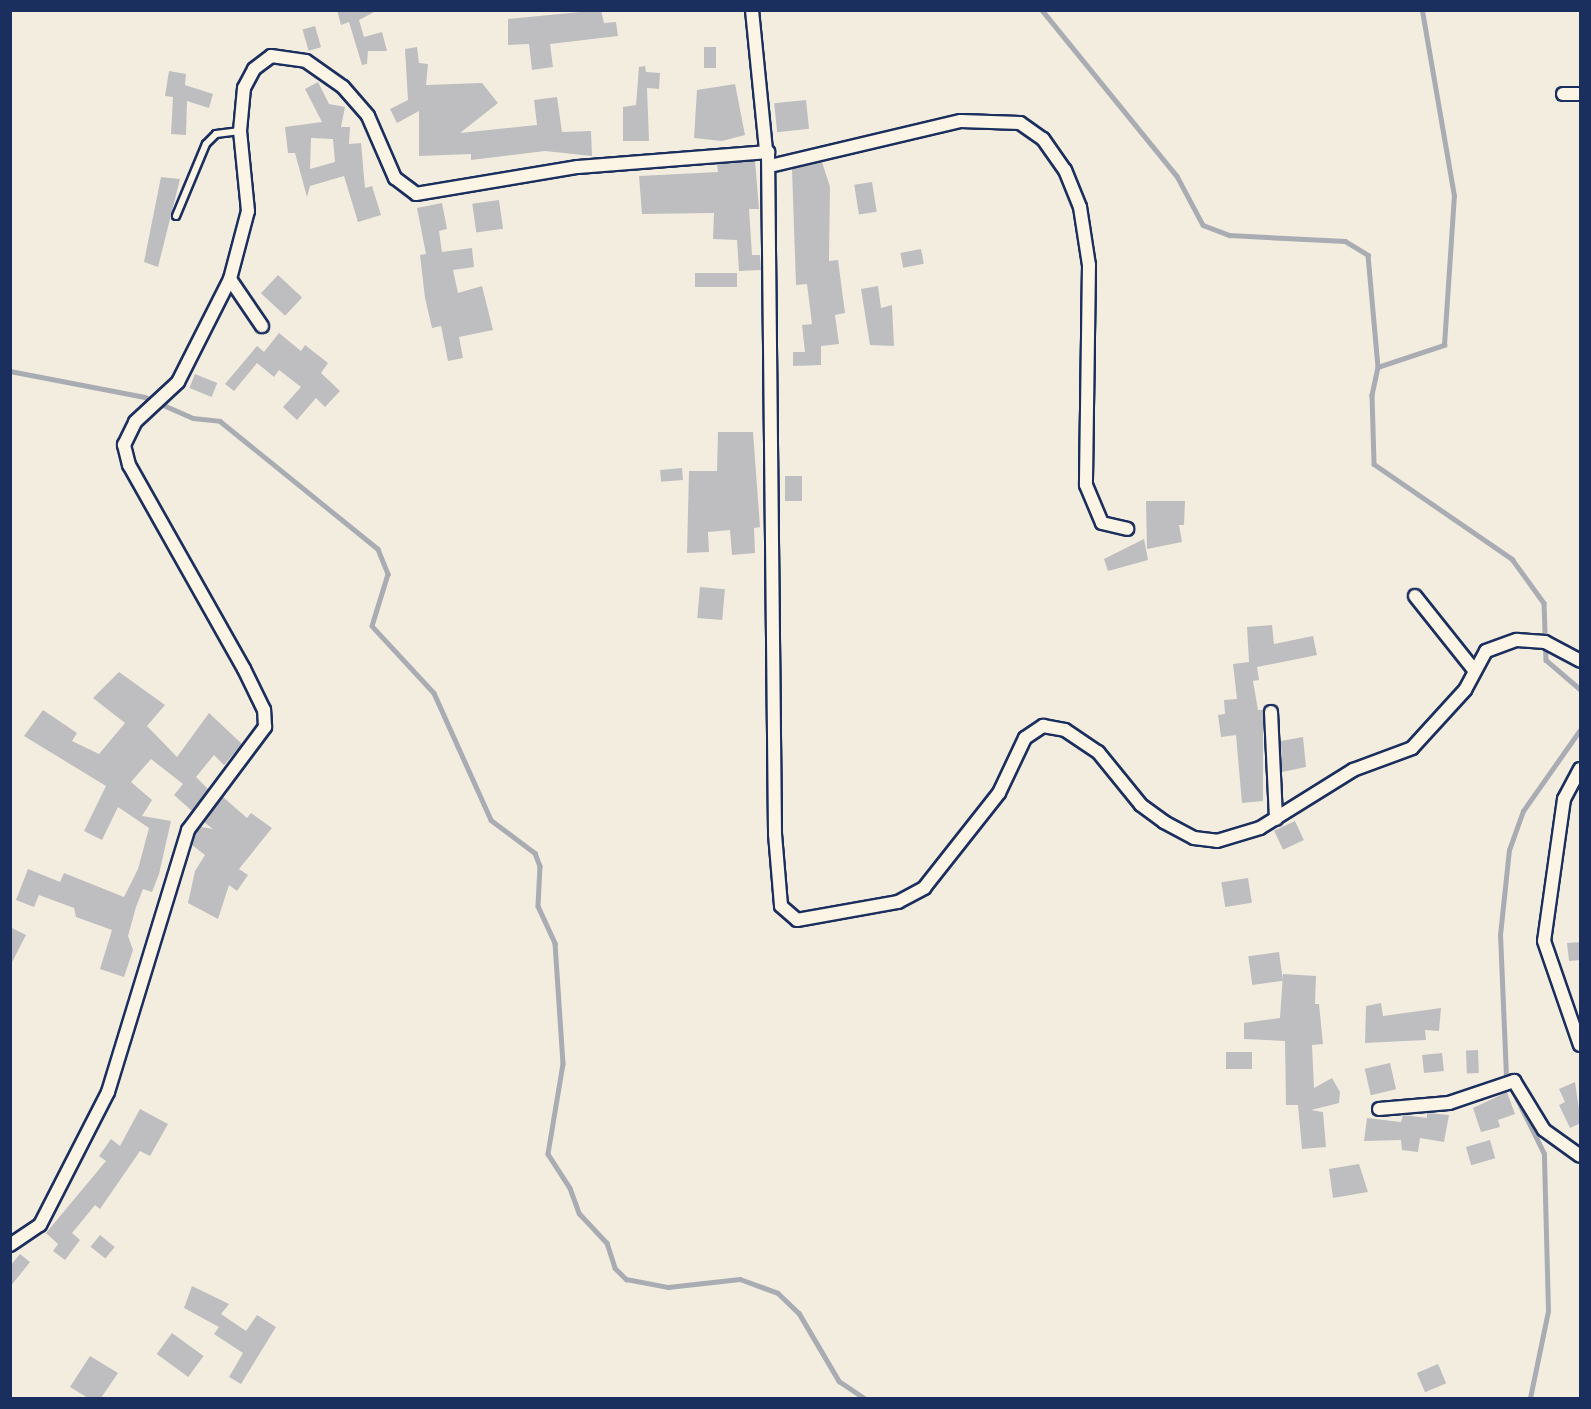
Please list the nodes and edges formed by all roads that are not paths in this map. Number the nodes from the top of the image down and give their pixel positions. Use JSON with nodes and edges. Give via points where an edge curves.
{"nodes":[{"id":1,"x":752,"y":10,"type":"edge"},
{"id":2,"x":1563,"y":94,"type":"dead end"},
{"id":3,"x":1581,"y":94,"type":"edge"},
{"id":4,"x":240,"y":131,"type":"junction"},
{"id":5,"x":766,"y":150,"type":"junction"},
{"id":6,"x":770,"y":166,"type":"junction"},
{"id":7,"x":176,"y":216,"type":"dead end"},
{"id":8,"x":230,"y":279,"type":"junction"},
{"id":9,"x":262,"y":326,"type":"dead end"},
{"id":10,"x":1127,"y":529,"type":"dead end"},
{"id":11,"x":1415,"y":596,"type":"dead end"},
{"id":12,"x":1581,"y":661,"type":"edge"},
{"id":13,"x":1474,"y":670,"type":"junction"},
{"id":14,"x":1271,"y":712,"type":"dead end"},
{"id":15,"x":1581,"y":769,"type":"edge"},
{"id":16,"x":1276,"y":819,"type":"junction"},
{"id":17,"x":1581,"y":1045,"type":"edge"},
{"id":18,"x":1379,"y":1109,"type":"dead end"},
{"id":19,"x":1581,"y":1156,"type":"edge"},
{"id":20,"x":10,"y":1245,"type":"edge"}],
"edges":[{"from":1,"to":5,"type":"street"},
{"from":2,"to":3,"type":"street"},
{"from":4,"to":5,"type":"street","via":[[248,78],[266,59],[285,54],[327,74],[361,105],[395,178],[416,194],[578,167]]},
{"from":4,"to":7,"type":"lane","via":[[216,134],[206,144]]},
{"from":4,"to":8,"type":"street","via":[[249,211]]},
{"from":5,"to":6,"type":"street"},
{"from":6,"to":10,"type":"street","via":[[961,121],[1020,123],[1043,139],[1065,170],[1080,207],[1089,265],[1086,485],[1102,523]]},
{"from":6,"to":16,"type":"street","via":[[775,834],[783,910],[808,921],[898,902],[924,888],[999,793],[1025,738],[1043,726],[1065,730],[1098,752],[1141,804],[1194,838],[1240,837]]},
{"from":8,"to":9,"type":"street"},
{"from":8,"to":20,"type":"street","via":[[181,376],[132,426],[124,451],[244,669],[264,710],[265,727],[189,830],[108,1092],[40,1225]]},
{"from":11,"to":13,"type":"street"},
{"from":12,"to":13,"type":"street","via":[[1545,642],[1517,640],[1484,652]]},
{"from":13,"to":16,"type":"street","via":[[1466,690],[1412,748],[1353,770]]},
{"from":14,"to":16,"type":"street"},
{"from":15,"to":17,"type":"street","via":[[1564,799],[1544,941]]},
{"from":18,"to":19,"type":"street","via":[[1449,1103],[1513,1081],[1544,1130]]}]}
